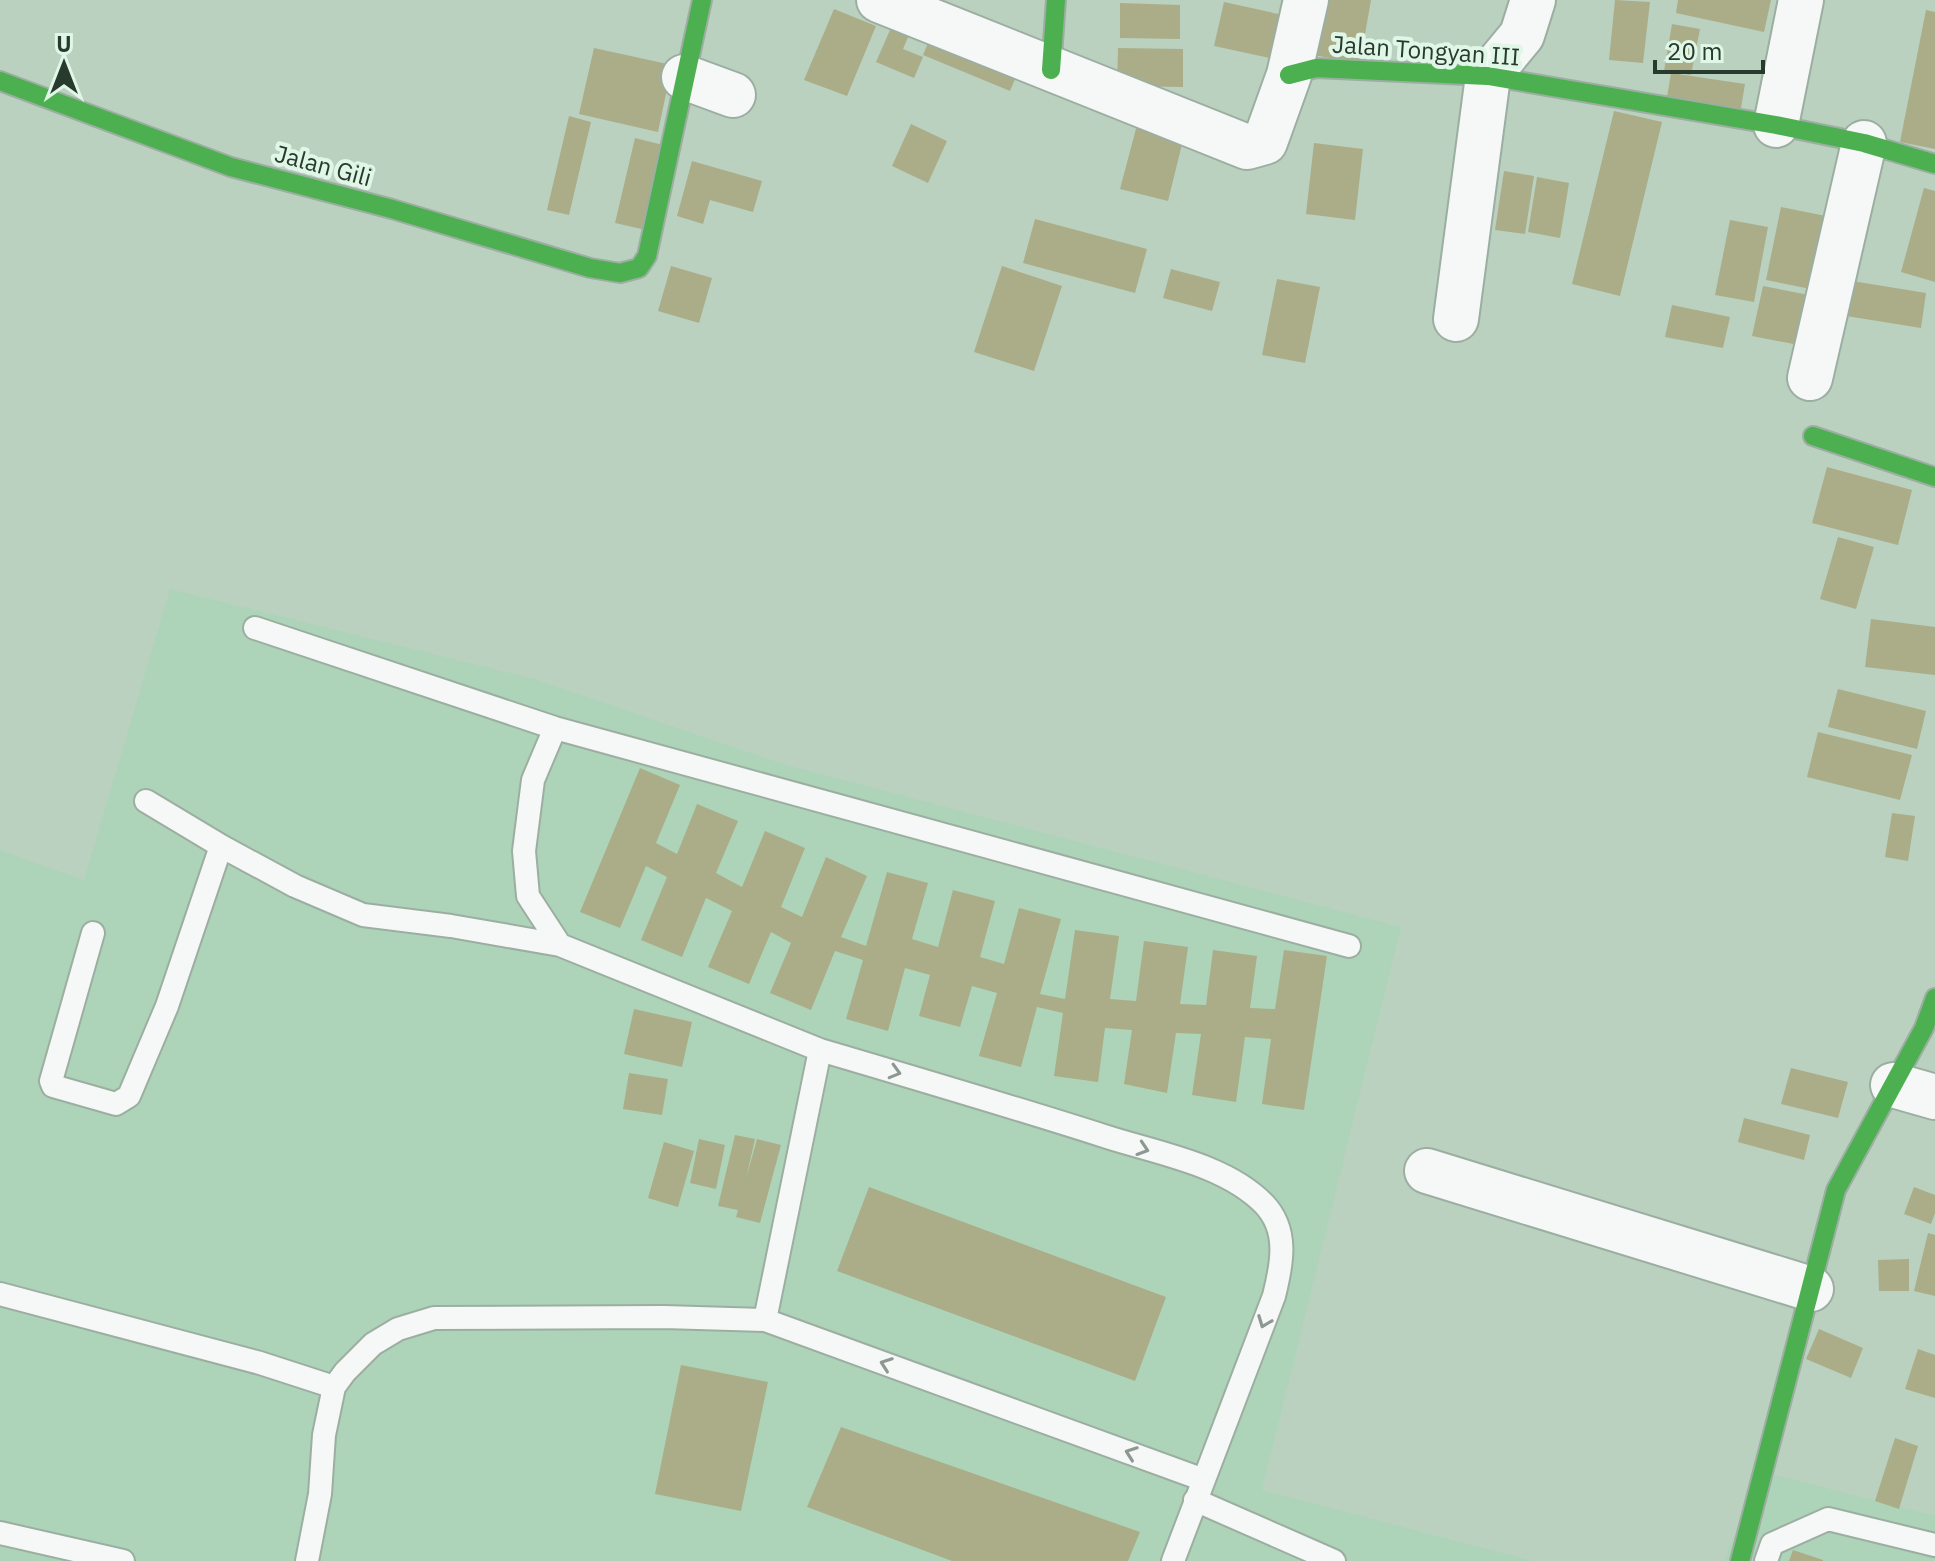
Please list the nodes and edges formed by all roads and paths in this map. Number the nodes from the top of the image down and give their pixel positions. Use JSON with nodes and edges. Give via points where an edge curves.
{"nodes":[{"id":1,"x":702,"y":0,"type":"edge"},
{"id":2,"x":879,"y":0,"type":"edge"},
{"id":3,"x":1056,"y":0,"type":"edge"},
{"id":4,"x":1306,"y":0,"type":"edge"},
{"id":5,"x":1533,"y":0,"type":"edge"},
{"id":6,"x":1801,"y":0,"type":"edge"},
{"id":7,"x":1051,"y":70,"type":"junction"},
{"id":8,"x":1289,"y":75,"type":"junction"},
{"id":9,"x":1488,"y":76,"type":"junction"},
{"id":10,"x":684,"y":77,"type":"junction"},
{"id":11,"x":0,"y":81,"type":"edge"},
{"id":12,"x":733,"y":95,"type":"dead end"},
{"id":13,"x":1776,"y":125,"type":"junction"},
{"id":14,"x":1864,"y":143,"type":"junction"},
{"id":15,"x":1935,"y":164,"type":"edge"},
{"id":16,"x":1456,"y":319,"type":"dead end"},
{"id":17,"x":1810,"y":378,"type":"dead end"},
{"id":18,"x":1813,"y":436,"type":"dead end"},
{"id":19,"x":1935,"y":477,"type":"edge"},
{"id":20,"x":255,"y":628,"type":"dead end"},
{"id":21,"x":555,"y":728,"type":"junction"},
{"id":22,"x":146,"y":801,"type":"dead end"},
{"id":23,"x":221,"y":846,"type":"junction"},
{"id":24,"x":93,"y":933,"type":"dead end"},
{"id":25,"x":560,"y":945,"type":"junction"},
{"id":26,"x":1349,"y":946,"type":"dead end"},
{"id":27,"x":1935,"y":998,"type":"edge"},
{"id":28,"x":820,"y":1050,"type":"junction"},
{"id":29,"x":1893,"y":1085,"type":"junction"},
{"id":30,"x":1935,"y":1097,"type":"edge"},
{"id":31,"x":1427,"y":1171,"type":"dead end"},
{"id":32,"x":1811,"y":1289,"type":"junction"},
{"id":33,"x":0,"y":1294,"type":"edge"},
{"id":34,"x":765,"y":1320,"type":"junction"},
{"id":35,"x":334,"y":1387,"type":"junction"},
{"id":36,"x":1200,"y":1490,"type":"junction"},
{"id":37,"x":0,"y":1533,"type":"edge"},
{"id":38,"x":1935,"y":1545,"type":"edge"},
{"id":39,"x":123,"y":1561,"type":"edge"},
{"id":40,"x":307,"y":1561,"type":"edge"},
{"id":41,"x":1173,"y":1561,"type":"edge"},
{"id":42,"x":1334,"y":1561,"type":"edge"},
{"id":43,"x":1740,"y":1561,"type":"edge"},
{"id":44,"x":1766,"y":1561,"type":"edge"}],
"edges":[{"from":1,"to":10,"type":"street"},
{"from":2,"to":7,"type":"street"},
{"from":3,"to":7,"type":"street"},
{"from":4,"to":8,"type":"street"},
{"from":5,"to":9,"type":"street","via":[[1522,35]]},
{"from":6,"to":13,"type":"street"},
{"from":7,"to":8,"type":"street","via":[[1247,147],[1265,142]]},
{"from":8,"to":9,"type":"street","name":"Jalan Tongyan III","via":[[1316,68]]},
{"from":9,"to":13,"type":"street","name":"Jalan Tongyan III"},
{"from":9,"to":16,"type":"street"},
{"from":10,"to":11,"type":"street","name":"Jalan Gili","via":[[647,256],[639,268],[620,273],[231,167]]},
{"from":10,"to":12,"type":"street"},
{"from":13,"to":14,"type":"street","name":"Jalan Tongyan III"},
{"from":14,"to":15,"type":"street","name":"Jalan Tongyan III"},
{"from":14,"to":17,"type":"street"},
{"from":18,"to":19,"type":"street"},
{"from":20,"to":21,"type":"lane"},
{"from":21,"to":25,"type":"lane","via":[[533,780],[524,851],[528,896]]},
{"from":21,"to":26,"type":"lane"},
{"from":22,"to":23,"type":"lane"},
{"from":23,"to":24,"type":"lane","via":[[167,1006],[129,1096],[116,1104],[53,1086],[51,1081]]},
{"from":23,"to":25,"type":"lane","via":[[363,915]]},
{"from":25,"to":28,"type":"lane"},
{"from":27,"to":29,"type":"street"},
{"from":28,"to":34,"type":"lane"},
{"from":28,"to":36,"type":"lane","one_way":true,"via":[[1229,1176],[1264,1204],[1281,1236],[1281,1265]]},
{"from":29,"to":30,"type":"street"},
{"from":29,"to":32,"type":"street","via":[[1836,1190]]},
{"from":31,"to":32,"type":"street"},
{"from":32,"to":43,"type":"street"},
{"from":33,"to":35,"type":"lane"},
{"from":34,"to":35,"type":"lane","via":[[434,1318],[373,1344]]},
{"from":36,"to":34,"type":"lane","one_way":true},
{"from":35,"to":40,"type":"lane"},
{"from":36,"to":41,"type":"lane"},
{"from":36,"to":42,"type":"lane"},
{"from":37,"to":39,"type":"lane"},
{"from":38,"to":44,"type":"lane","via":[[1828,1519],[1772,1544]]}]}
